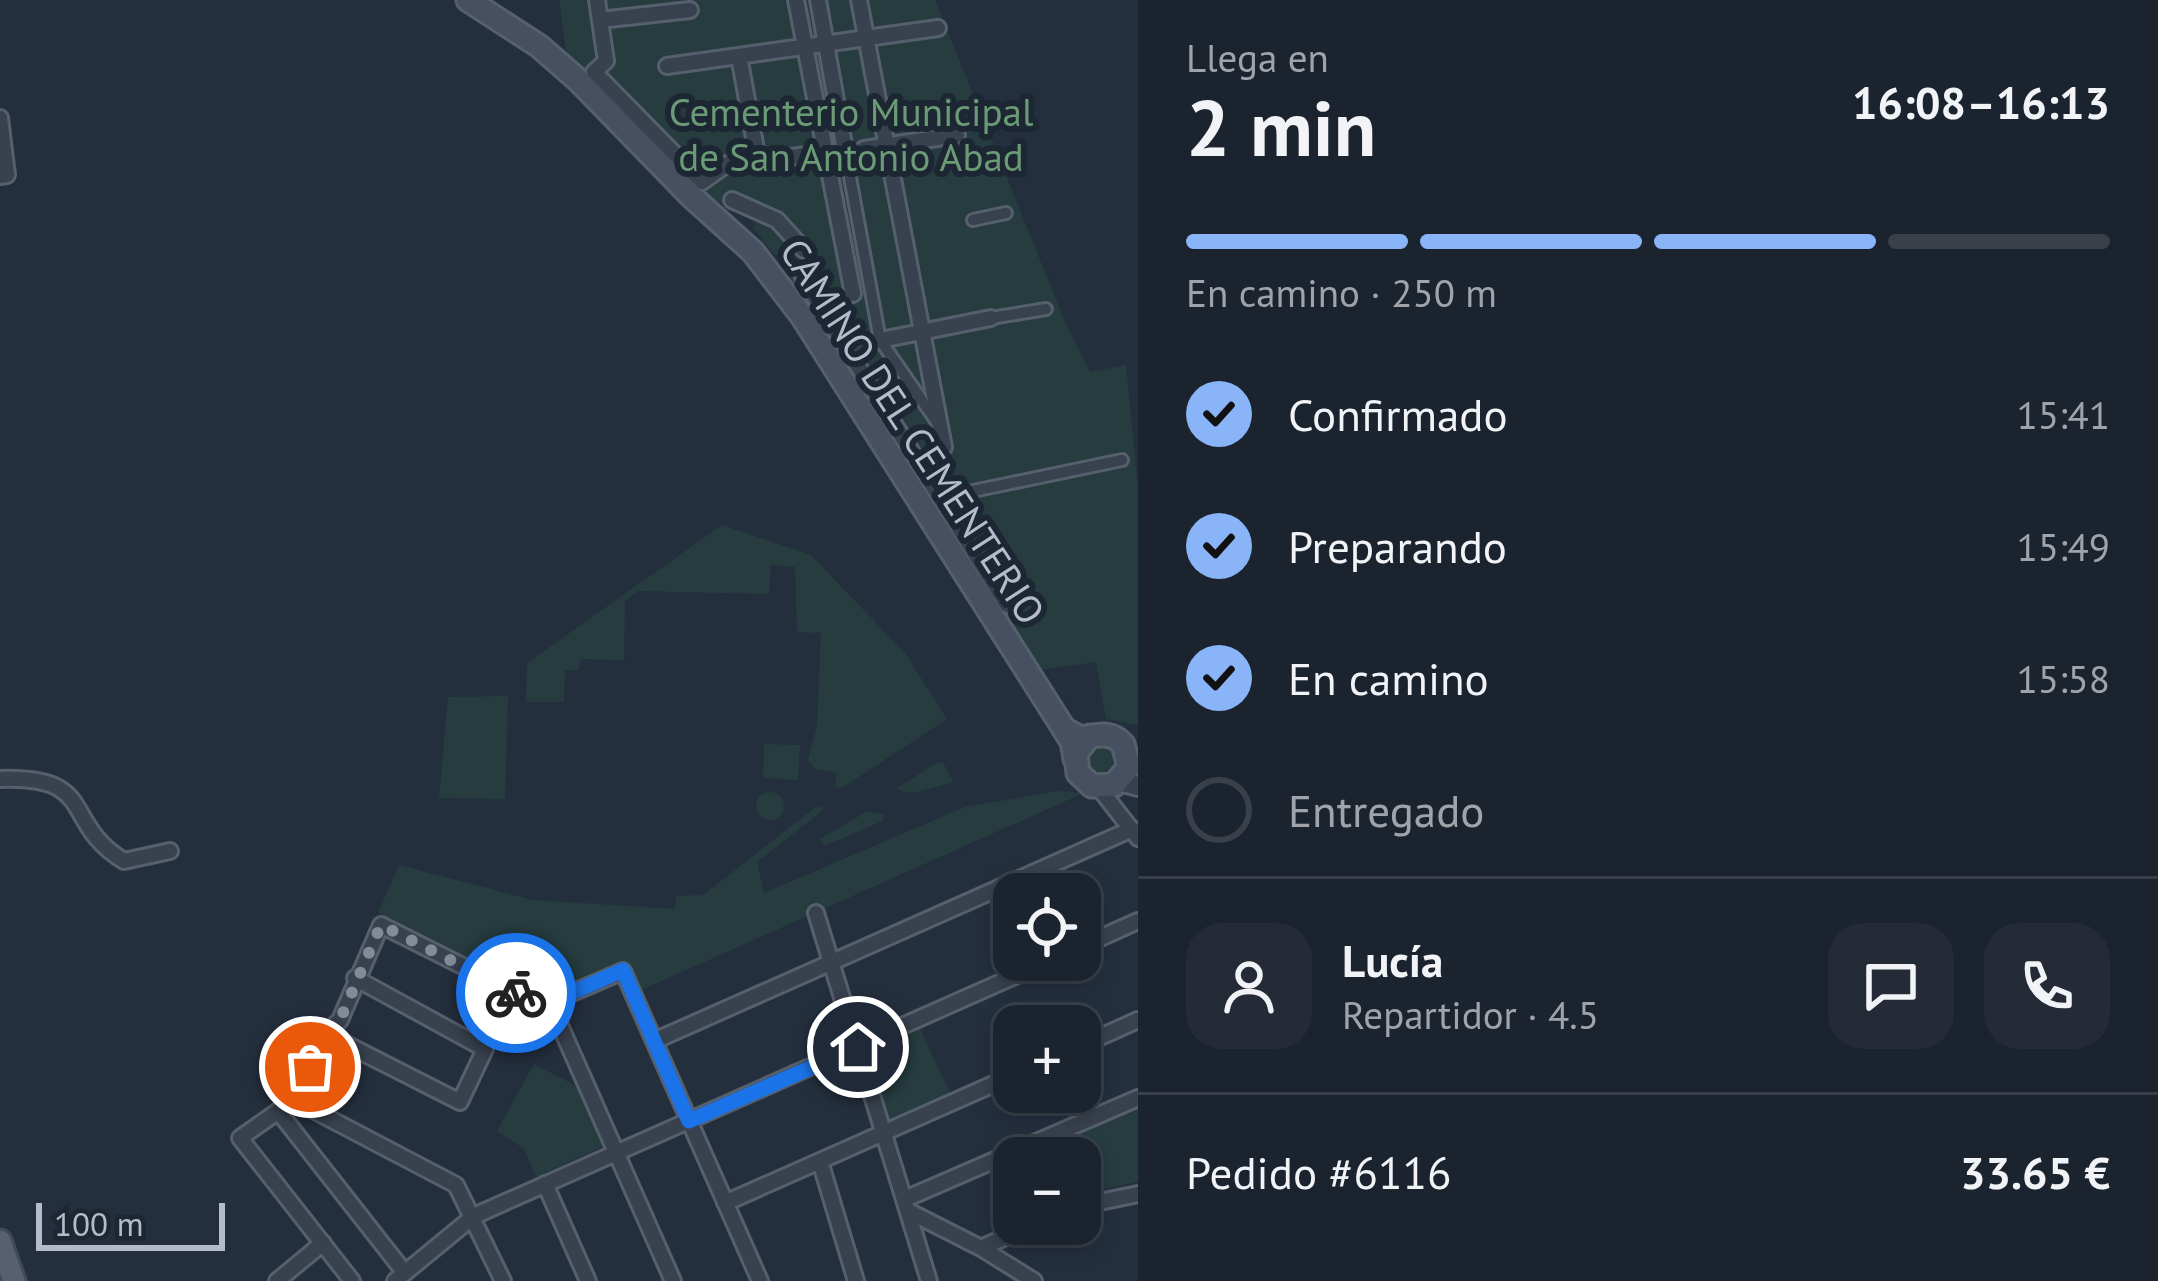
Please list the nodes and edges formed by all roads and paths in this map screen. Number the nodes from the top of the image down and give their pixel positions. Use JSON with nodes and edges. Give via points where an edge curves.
{"nodes":[{"id":1,"x":468,"y":0,"type":"edge"},
{"id":2,"x":597,"y":0,"type":"edge"},
{"id":3,"x":796,"y":0,"type":"edge"},
{"id":4,"x":818,"y":0,"type":"edge"},
{"id":5,"x":859,"y":0,"type":"edge"},
{"id":6,"x":689,"y":10,"type":"dead end"},
{"id":7,"x":600,"y":20,"type":"junction"},
{"id":8,"x":938,"y":28,"type":"dead end"},
{"id":9,"x":866,"y":38,"type":"junction"},
{"id":10,"x":826,"y":44,"type":"junction"},
{"id":11,"x":805,"y":47,"type":"junction"},
{"id":12,"x":739,"y":56,"type":"junction"},
{"id":13,"x":667,"y":66,"type":"dead end"},
{"id":14,"x":0,"y":118,"type":"edge"},
{"id":15,"x":974,"y":132,"type":"dead end"},
{"id":16,"x":957,"y":135,"type":"joint"},
{"id":17,"x":886,"y":146,"type":"junction"},
{"id":18,"x":864,"y":149,"type":"dead end"},
{"id":19,"x":845,"y":150,"type":"joint"},
{"id":20,"x":825,"y":152,"type":"junction"},
{"id":21,"x":758,"y":160,"type":"junction"},
{"id":22,"x":0,"y":176,"type":"edge"},
{"id":23,"x":732,"y":200,"type":"dead end"},
{"id":24,"x":1006,"y":213,"type":"dead end"},
{"id":25,"x":973,"y":220,"type":"dead end"},
{"id":26,"x":804,"y":250,"type":"dead end"},
{"id":27,"x":803,"y":278,"type":"dead end"},
{"id":28,"x":854,"y":294,"type":"dead end"},
{"id":29,"x":1046,"y":309,"type":"dead end"},
{"id":30,"x":992,"y":318,"type":"joint"},
{"id":31,"x":921,"y":332,"type":"junction"},
{"id":32,"x":880,"y":340,"type":"junction"},
{"id":33,"x":850,"y":353,"type":"junction"},
{"id":34,"x":940,"y":428,"type":"junction"},
{"id":35,"x":944,"y":447,"type":"dead end"},
{"id":36,"x":1122,"y":460,"type":"dead end"},
{"id":37,"x":974,"y":491,"type":"dead end"},
{"id":38,"x":1007,"y":604,"type":"dead end"},
{"id":39,"x":1064,"y":729,"type":"junction"},
{"id":40,"x":1090,"y":736,"type":"junction"},
{"id":41,"x":1075,"y":759,"type":"junction"},
{"id":42,"x":0,"y":779,"type":"edge"},
{"id":43,"x":1122,"y":785,"type":"edge"},
{"id":44,"x":1135,"y":834,"type":"edge"},
{"id":45,"x":170,"y":851,"type":"dead end"},
{"id":46,"x":816,"y":913,"type":"dead end"},
{"id":47,"x":1138,"y":921,"type":"edge"},
{"id":48,"x":1101,"y":938,"type":"edge"},
{"id":49,"x":832,"y":962,"type":"junction"},
{"id":50,"x":355,"y":978,"type":"junction"},
{"id":51,"x":1004,"y":981,"type":"edge"},
{"id":52,"x":550,"y":1003,"type":"junction"},
{"id":53,"x":1138,"y":1020,"type":"edge"},
{"id":54,"x":326,"y":1034,"type":"junction"},
{"id":55,"x":1101,"y":1037,"type":"edge"},
{"id":56,"x":654,"y":1041,"type":"junction"},
{"id":57,"x":858,"y":1047,"type":"junction"},
{"id":58,"x":993,"y":1084,"type":"edge"},
{"id":59,"x":1138,"y":1098,"type":"edge"},
{"id":60,"x":294,"y":1100,"type":"junction"},
{"id":61,"x":278,"y":1111,"type":"junction"},
{"id":62,"x":689,"y":1121,"type":"junction"},
{"id":63,"x":885,"y":1132,"type":"junction"},
{"id":64,"x":616,"y":1153,"type":"junction"},
{"id":65,"x":820,"y":1161,"type":"junction"},
{"id":66,"x":545,"y":1184,"type":"junction"},
{"id":67,"x":1138,"y":1194,"type":"edge"},
{"id":68,"x":1101,"y":1202,"type":"edge"},
{"id":69,"x":725,"y":1203,"type":"junction"},
{"id":70,"x":907,"y":1205,"type":"junction"},
{"id":71,"x":474,"y":1216,"type":"junction"},
{"id":72,"x":0,"y":1241,"type":"edge"},
{"id":73,"x":323,"y":1243,"type":"junction"},
{"id":74,"x":993,"y":1243,"type":"edge"},
{"id":75,"x":981,"y":1248,"type":"junction"},
{"id":76,"x":404,"y":1278,"type":"edge"},
{"id":77,"x":14,"y":1281,"type":"edge"},
{"id":78,"x":277,"y":1281,"type":"edge"},
{"id":79,"x":352,"y":1281,"type":"edge"},
{"id":80,"x":503,"y":1281,"type":"edge"},
{"id":81,"x":588,"y":1281,"type":"edge"},
{"id":82,"x":673,"y":1281,"type":"edge"},
{"id":83,"x":760,"y":1281,"type":"edge"},
{"id":84,"x":856,"y":1281,"type":"edge"},
{"id":85,"x":929,"y":1281,"type":"edge"},
{"id":86,"x":1034,"y":1281,"type":"edge"}],
"edges":[{"from":1,"to":39,"type":"main road","name":"CAMINO DEL CEMENTERIO","via":[[559,62],[753,252],[802,316]]},
{"from":2,"to":7,"type":"street"},
{"from":3,"to":11,"type":"street"},
{"from":4,"to":10,"type":"street"},
{"from":5,"to":9,"type":"street"},
{"from":6,"to":7,"type":"street"},
{"from":7,"to":21,"type":"street","via":[[606,61],[594,72],[702,182],[727,164]]},
{"from":8,"to":9,"type":"street"},
{"from":9,"to":10,"type":"street"},
{"from":9,"to":17,"type":"street"},
{"from":10,"to":11,"type":"street"},
{"from":10,"to":19,"type":"street"},
{"from":11,"to":12,"type":"street"},
{"from":11,"to":20,"type":"street"},
{"from":12,"to":13,"type":"street"},
{"from":12,"to":21,"type":"street"},
{"from":14,"to":22,"type":"street","via":[[7,175]]},
{"from":15,"to":16,"type":"street"},
{"from":16,"to":17,"type":"street"},
{"from":17,"to":18,"type":"street"},
{"from":17,"to":31,"type":"street"},
{"from":19,"to":32,"type":"street"},
{"from":20,"to":21,"type":"street"},
{"from":20,"to":28,"type":"street"},
{"from":23,"to":26,"type":"street","via":[[777,220]]},
{"from":24,"to":25,"type":"street"},
{"from":27,"to":33,"type":"street"},
{"from":29,"to":30,"type":"street"},
{"from":30,"to":31,"type":"street"},
{"from":31,"to":32,"type":"street"},
{"from":31,"to":34,"type":"street"},
{"from":32,"to":33,"type":"street"},
{"from":32,"to":34,"type":"street"},
{"from":33,"to":38,"type":"street"},
{"from":34,"to":35,"type":"street"},
{"from":36,"to":37,"type":"street"},
{"from":39,"to":40,"type":"main road"},
{"from":39,"to":41,"type":"main road","name":"CAMINO DEL CEMENTERIO"},
{"from":40,"to":41,"type":"main road"},
{"from":40,"to":43,"type":"main road","via":[[1106,734],[1128,752]]},
{"from":41,"to":43,"type":"main road","via":[[1081,778]]},
{"from":42,"to":45,"type":"street","via":[[61,787],[93,835],[124,861]]},
{"from":43,"to":44,"type":"street"},
{"from":44,"to":49,"type":"street"},
{"from":46,"to":49,"type":"street"},
{"from":47,"to":48,"type":"street"},
{"from":49,"to":56,"type":"street"},
{"from":49,"to":57,"type":"street"},
{"from":50,"to":52,"type":"street","via":[[381,925],[542,1006]]},
{"from":50,"to":54,"type":"street"},
{"from":50,"to":54,"type":"street","via":[[485,1049],[460,1102]]},
{"from":51,"to":57,"type":"street"},
{"from":52,"to":56,"type":"street","via":[[623,970]]},
{"from":52,"to":64,"type":"street"},
{"from":53,"to":55,"type":"street"},
{"from":54,"to":60,"type":"street"},
{"from":56,"to":62,"type":"street"},
{"from":57,"to":62,"type":"street"},
{"from":57,"to":63,"type":"street"},
{"from":58,"to":63,"type":"street"},
{"from":59,"to":70,"type":"street"},
{"from":60,"to":61,"type":"street"},
{"from":60,"to":71,"type":"street","via":[[456,1185]]},
{"from":61,"to":73,"type":"street","via":[[240,1138]]},
{"from":61,"to":76,"type":"street"},
{"from":62,"to":64,"type":"street"},
{"from":62,"to":69,"type":"street"},
{"from":63,"to":65,"type":"street"},
{"from":63,"to":70,"type":"street"},
{"from":64,"to":66,"type":"street"},
{"from":64,"to":82,"type":"street"},
{"from":65,"to":69,"type":"street"},
{"from":65,"to":84,"type":"street"},
{"from":66,"to":71,"type":"street"},
{"from":66,"to":81,"type":"street"},
{"from":67,"to":68,"type":"street"},
{"from":69,"to":83,"type":"street"},
{"from":70,"to":75,"type":"street"},
{"from":70,"to":85,"type":"street"},
{"from":71,"to":76,"type":"street"},
{"from":71,"to":80,"type":"street"},
{"from":72,"to":77,"type":"main road"},
{"from":73,"to":78,"type":"street"},
{"from":73,"to":79,"type":"street"},
{"from":74,"to":75,"type":"street"},
{"from":75,"to":86,"type":"street"}]}
